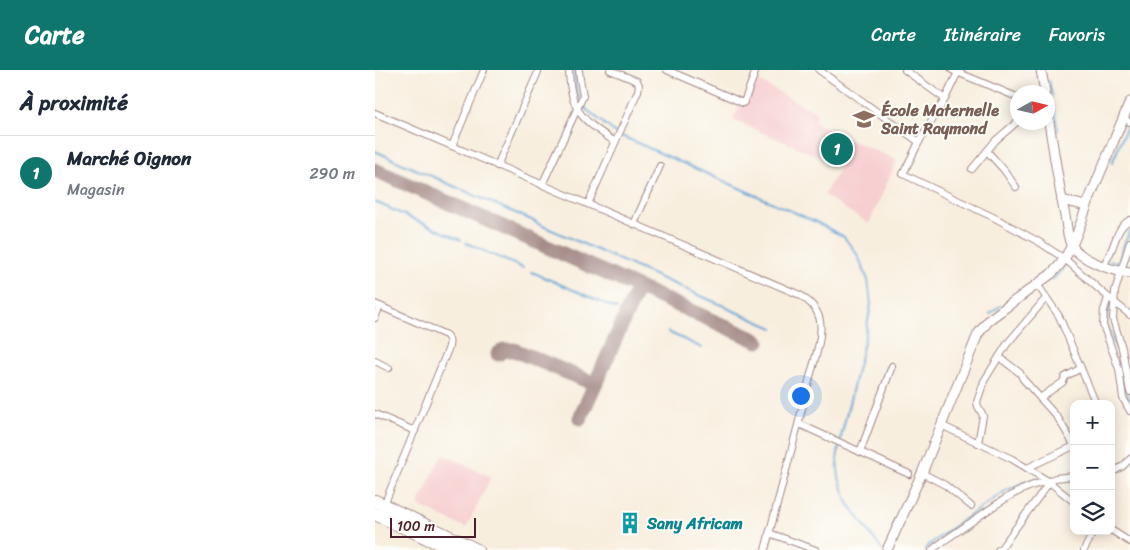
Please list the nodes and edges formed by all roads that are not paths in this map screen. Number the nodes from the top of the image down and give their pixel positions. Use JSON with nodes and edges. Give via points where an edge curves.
{"nodes":[{"id":1,"x":483,"y":70,"type":"edge"},
{"id":2,"x":569,"y":70,"type":"edge"},
{"id":3,"x":579,"y":70,"type":"edge"},
{"id":4,"x":611,"y":70,"type":"edge"},
{"id":5,"x":667,"y":70,"type":"edge"},
{"id":6,"x":756,"y":70,"type":"edge"},
{"id":7,"x":819,"y":70,"type":"edge"},
{"id":8,"x":905,"y":70,"type":"edge"},
{"id":9,"x":1041,"y":70,"type":"edge"},
{"id":10,"x":956,"y":71,"type":"edge"},
{"id":11,"x":538,"y":72,"type":"dead end"},
{"id":12,"x":1044,"y":85,"type":"edge"},
{"id":13,"x":1010,"y":94,"type":"edge"},
{"id":14,"x":945,"y":99,"type":"junction"},
{"id":15,"x":1130,"y":102,"type":"edge"},
{"id":16,"x":577,"y":108,"type":"junction"},
{"id":17,"x":375,"y":114,"type":"edge"},
{"id":18,"x":1127,"y":120,"type":"edge"},
{"id":19,"x":1010,"y":127,"type":"edge"},
{"id":20,"x":1050,"y":130,"type":"edge"},
{"id":21,"x":616,"y":141,"type":"junction"},
{"id":22,"x":919,"y":142,"type":"junction"},
{"id":23,"x":452,"y":146,"type":"junction"},
{"id":24,"x":987,"y":151,"type":"junction"},
{"id":25,"x":497,"y":166,"type":"junction"},
{"id":26,"x":660,"y":166,"type":"dead end"},
{"id":27,"x":972,"y":169,"type":"dead end"},
{"id":28,"x":542,"y":185,"type":"junction"},
{"id":29,"x":1016,"y":187,"type":"dead end"},
{"id":30,"x":1062,"y":200,"type":"junction"},
{"id":31,"x":588,"y":204,"type":"junction"},
{"id":32,"x":1086,"y":206,"type":"junction"},
{"id":33,"x":1130,"y":220,"type":"edge"},
{"id":34,"x":634,"y":224,"type":"junction"},
{"id":35,"x":1130,"y":242,"type":"edge"},
{"id":36,"x":1072,"y":246,"type":"junction"},
{"id":37,"x":1065,"y":259,"type":"junction"},
{"id":38,"x":1103,"y":266,"type":"junction"},
{"id":39,"x":1121,"y":271,"type":"edge"},
{"id":40,"x":1037,"y":284,"type":"junction"},
{"id":41,"x":1046,"y":298,"type":"junction"},
{"id":42,"x":1110,"y":299,"type":"junction"},
{"id":43,"x":378,"y":305,"type":"edge"},
{"id":44,"x":1130,"y":315,"type":"edge"},
{"id":45,"x":375,"y":318,"type":"edge"},
{"id":46,"x":999,"y":357,"type":"junction"},
{"id":47,"x":375,"y":361,"type":"edge"},
{"id":48,"x":892,"y":366,"type":"dead end"},
{"id":49,"x":389,"y":368,"type":"dead end"},
{"id":50,"x":1081,"y":368,"type":"junction"},
{"id":51,"x":1130,"y":392,"type":"edge"},
{"id":52,"x":1040,"y":398,"type":"junction"},
{"id":53,"x":1094,"y":400,"type":"edge"},
{"id":54,"x":1130,"y":411,"type":"edge"},
{"id":55,"x":375,"y":414,"type":"edge"},
{"id":56,"x":799,"y":424,"type":"junction"},
{"id":57,"x":941,"y":425,"type":"junction"},
{"id":58,"x":415,"y":431,"type":"junction"},
{"id":59,"x":978,"y":443,"type":"junction"},
{"id":60,"x":1073,"y":445,"type":"edge"},
{"id":61,"x":1070,"y":448,"type":"edge"},
{"id":62,"x":859,"y":452,"type":"junction"},
{"id":63,"x":1130,"y":459,"type":"edge"},
{"id":64,"x":1027,"y":468,"type":"junction"},
{"id":65,"x":1115,"y":471,"type":"edge"},
{"id":66,"x":922,"y":473,"type":"junction"},
{"id":67,"x":909,"y":474,"type":"dead end"},
{"id":68,"x":1070,"y":476,"type":"edge"},
{"id":69,"x":1048,"y":481,"type":"junction"},
{"id":70,"x":1070,"y":499,"type":"edge"},
{"id":71,"x":971,"y":506,"type":"dead end"},
{"id":72,"x":378,"y":507,"type":"edge"},
{"id":73,"x":375,"y":518,"type":"edge"},
{"id":74,"x":395,"y":523,"type":"junction"},
{"id":75,"x":769,"y":533,"type":"junction"},
{"id":76,"x":1115,"y":533,"type":"edge"},
{"id":77,"x":1092,"y":535,"type":"edge"},
{"id":78,"x":1130,"y":542,"type":"edge"},
{"id":79,"x":1002,"y":549,"type":"edge"},
{"id":80,"x":453,"y":550,"type":"edge"},
{"id":81,"x":477,"y":550,"type":"edge"},
{"id":82,"x":765,"y":550,"type":"edge"},
{"id":83,"x":816,"y":550,"type":"edge"},
{"id":84,"x":887,"y":550,"type":"edge"},
{"id":85,"x":932,"y":550,"type":"edge"},
{"id":86,"x":1084,"y":550,"type":"edge"}],
"edges":[{"from":1,"to":23,"type":"street"},
{"from":2,"to":16,"type":"street","via":[[570,88]]},
{"from":3,"to":16,"type":"street","via":[[583,96]]},
{"from":4,"to":21,"type":"street","via":[[639,85]]},
{"from":5,"to":6,"type":"street","via":[[743,103]]},
{"from":7,"to":22,"type":"street"},
{"from":8,"to":14,"type":"street"},
{"from":9,"to":12,"type":"street"},
{"from":10,"to":13,"type":"street"},
{"from":10,"to":14,"type":"street"},
{"from":11,"to":25,"type":"street"},
{"from":14,"to":22,"type":"street"},
{"from":15,"to":18,"type":"street"},
{"from":16,"to":21,"type":"street","via":[[590,125]]},
{"from":16,"to":28,"type":"street"},
{"from":17,"to":23,"type":"street"},
{"from":18,"to":32,"type":"street"},
{"from":19,"to":24,"type":"street"},
{"from":20,"to":30,"type":"street"},
{"from":21,"to":31,"type":"street"},
{"from":22,"to":37,"type":"street","via":[[903,174],[1023,232]]},
{"from":23,"to":25,"type":"street"},
{"from":24,"to":27,"type":"street"},
{"from":24,"to":29,"type":"street"},
{"from":25,"to":28,"type":"street"},
{"from":26,"to":34,"type":"street"},
{"from":28,"to":31,"type":"street"},
{"from":30,"to":32,"type":"street"},
{"from":30,"to":36,"type":"street"},
{"from":31,"to":34,"type":"street"},
{"from":32,"to":36,"type":"street"},
{"from":33,"to":38,"type":"street","via":[[1121,228]]},
{"from":34,"to":56,"type":"street","via":[[810,302],[820,319],[820,336]]},
{"from":35,"to":39,"type":"street"},
{"from":36,"to":37,"type":"street"},
{"from":36,"to":38,"type":"street"},
{"from":37,"to":40,"type":"street"},
{"from":37,"to":42,"type":"street"},
{"from":38,"to":39,"type":"street"},
{"from":39,"to":42,"type":"street"},
{"from":40,"to":41,"type":"street"},
{"from":40,"to":57,"type":"street","via":[[981,329]]},
{"from":41,"to":46,"type":"street"},
{"from":41,"to":50,"type":"street","via":[[1059,316]]},
{"from":42,"to":44,"type":"street"},
{"from":42,"to":51,"type":"street"},
{"from":42,"to":54,"type":"street","via":[[1105,306],[1103,325],[1119,369],[1123,398]]},
{"from":43,"to":45,"type":"street"},
{"from":43,"to":58,"type":"street","via":[[449,338],[449,347]]},
{"from":46,"to":52,"type":"street","via":[[1020,372]]},
{"from":46,"to":59,"type":"street","via":[[984,381],[977,402],[983,416]]},
{"from":47,"to":49,"type":"street"},
{"from":48,"to":62,"type":"street"},
{"from":50,"to":52,"type":"street"},
{"from":50,"to":53,"type":"street"},
{"from":52,"to":60,"type":"street","via":[[1058,418]]},
{"from":55,"to":58,"type":"street"},
{"from":56,"to":62,"type":"street"},
{"from":56,"to":75,"type":"street"},
{"from":57,"to":59,"type":"street"},
{"from":57,"to":66,"type":"street"},
{"from":58,"to":72,"type":"street"},
{"from":59,"to":64,"type":"street"},
{"from":61,"to":64,"type":"street"},
{"from":62,"to":67,"type":"street"},
{"from":63,"to":65,"type":"street"},
{"from":64,"to":69,"type":"street"},
{"from":66,"to":71,"type":"street","via":[[945,485]]},
{"from":66,"to":84,"type":"street"},
{"from":68,"to":69,"type":"street"},
{"from":69,"to":70,"type":"street"},
{"from":69,"to":79,"type":"street"},
{"from":69,"to":85,"type":"street","via":[[1010,495]]},
{"from":72,"to":74,"type":"highway"},
{"from":72,"to":81,"type":"highway"},
{"from":73,"to":74,"type":"highway"},
{"from":74,"to":80,"type":"highway"},
{"from":75,"to":82,"type":"street"},
{"from":75,"to":83,"type":"street"},
{"from":76,"to":78,"type":"street"},
{"from":77,"to":86,"type":"street"}]}
